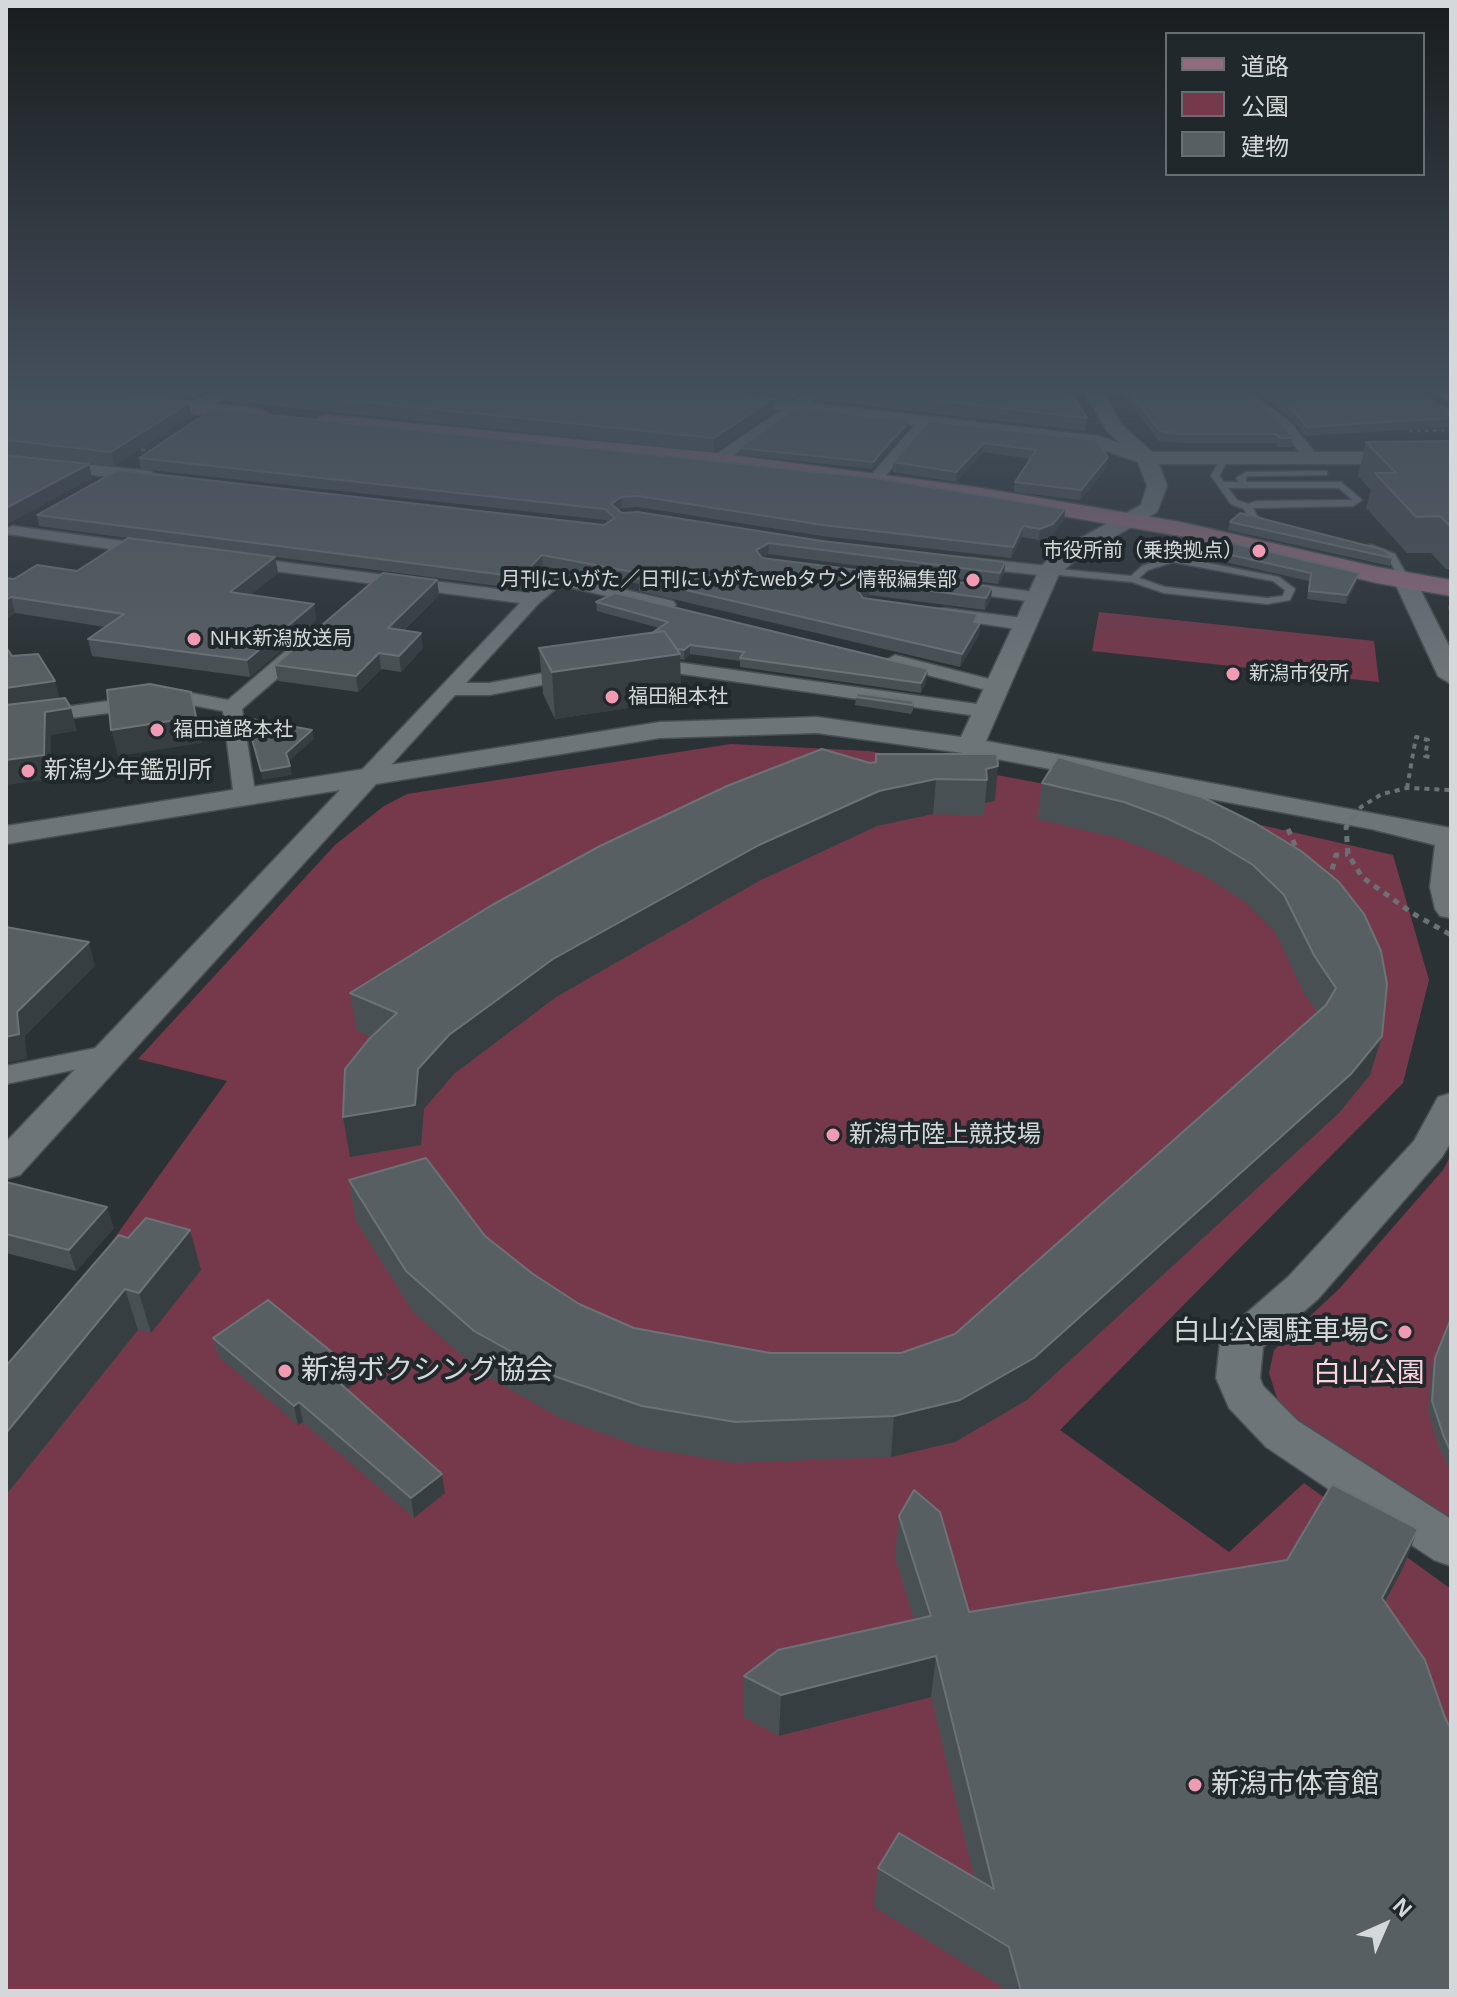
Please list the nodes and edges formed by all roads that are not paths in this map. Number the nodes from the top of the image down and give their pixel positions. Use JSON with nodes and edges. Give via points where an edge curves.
{"nodes":[{"id":1,"x":920,"y":486,"type":"edge"},
{"id":2,"x":1157,"y":486,"type":"edge"},
{"id":3,"x":1223,"y":486,"type":"edge"},
{"id":4,"x":1342,"y":486,"type":"edge"},
{"id":5,"x":1248,"y":507,"type":"junction"},
{"id":6,"x":39,"y":517,"type":"edge"},
{"id":7,"x":1133,"y":520,"type":"junction"},
{"id":8,"x":1272,"y":526,"type":"edge"},
{"id":9,"x":8,"y":532,"type":"edge"},
{"id":10,"x":1362,"y":546,"type":"edge"},
{"id":11,"x":165,"y":552,"type":"edge"},
{"id":12,"x":226,"y":560,"type":"edge"},
{"id":13,"x":956,"y":562,"type":"edge"},
{"id":14,"x":1229,"y":569,"type":"junction"},
{"id":15,"x":1049,"y":571,"type":"junction"},
{"id":16,"x":1133,"y":579,"type":"junction"},
{"id":17,"x":379,"y":580,"type":"junction"},
{"id":18,"x":1405,"y":581,"type":"junction"},
{"id":19,"x":941,"y":585,"type":"edge"},
{"id":20,"x":1451,"y":588,"type":"edge"},
{"id":21,"x":1213,"y":595,"type":"junction"},
{"id":22,"x":1035,"y":597,"type":"junction"},
{"id":23,"x":533,"y":599,"type":"junction"},
{"id":24,"x":356,"y":600,"type":"edge"},
{"id":25,"x":693,"y":612,"type":"edge"},
{"id":26,"x":931,"y":612,"type":"edge"},
{"id":27,"x":1023,"y":624,"type":"junction"},
{"id":28,"x":311,"y":639,"type":"edge"},
{"id":29,"x":874,"y":656,"type":"edge"},
{"id":30,"x":622,"y":665,"type":"edge"},
{"id":31,"x":592,"y":670,"type":"edge"},
{"id":32,"x":1451,"y":676,"type":"edge"},
{"id":33,"x":994,"y":686,"type":"junction"},
{"id":34,"x":451,"y":689,"type":"junction"},
{"id":35,"x":232,"y":707,"type":"junction"},
{"id":36,"x":984,"y":711,"type":"junction"},
{"id":37,"x":6,"y":721,"type":"edge"},
{"id":38,"x":970,"y":746,"type":"junction"},
{"id":39,"x":365,"y":780,"type":"junction"},
{"id":40,"x":245,"y":798,"type":"junction"},
{"id":41,"x":6,"y":835,"type":"edge"},
{"id":42,"x":1451,"y":839,"type":"edge"},
{"id":43,"x":1451,"y":909,"type":"edge"},
{"id":44,"x":106,"y":1055,"type":"junction"},
{"id":45,"x":6,"y":1075,"type":"edge"},
{"id":46,"x":1451,"y":1105,"type":"edge"},
{"id":47,"x":6,"y":1166,"type":"edge"},
{"id":48,"x":1451,"y":1545,"type":"edge"}],
"edges":[{"from":1,"to":7,"type":"main road"},
{"from":2,"to":7,"type":"street","via":[[1150,508]]},
{"from":3,"to":5,"type":"lane","via":[[1234,502]]},
{"from":4,"to":5,"type":"lane","via":[[1358,501]]},
{"from":5,"to":8,"type":"lane","via":[[1256,520]]},
{"from":6,"to":9,"type":"street"},
{"from":7,"to":15,"type":"street","via":[[1070,553]]},
{"from":7,"to":18,"type":"main road"},
{"from":9,"to":11,"type":"street"},
{"from":10,"to":18,"type":"lane","via":[[1392,556]]},
{"from":12,"to":17,"type":"street"},
{"from":13,"to":15,"type":"street"},
{"from":14,"to":16,"type":"lane","via":[[1172,559],[1145,568]]},
{"from":14,"to":21,"type":"lane","via":[[1237,574],[1237,585]]},
{"from":14,"to":21,"type":"lane","via":[[1287,584],[1287,598]]},
{"from":15,"to":16,"type":"lane"},
{"from":15,"to":22,"type":"street"},
{"from":16,"to":21,"type":"lane","via":[[1164,590]]},
{"from":17,"to":23,"type":"street"},
{"from":17,"to":24,"type":"street"},
{"from":18,"to":20,"type":"main road"},
{"from":18,"to":32,"type":"street"},
{"from":19,"to":22,"type":"street"},
{"from":22,"to":27,"type":"street"},
{"from":23,"to":25,"type":"street","via":[[557,579]]},
{"from":23,"to":34,"type":"street"},
{"from":26,"to":27,"type":"street"},
{"from":27,"to":33,"type":"street"},
{"from":28,"to":35,"type":"street"},
{"from":29,"to":33,"type":"street"},
{"from":30,"to":36,"type":"street","via":[[637,662]]},
{"from":31,"to":34,"type":"street","via":[[489,689]]},
{"from":33,"to":36,"type":"street"},
{"from":34,"to":39,"type":"street"},
{"from":35,"to":37,"type":"street","via":[[181,697]]},
{"from":35,"to":40,"type":"street"},
{"from":36,"to":38,"type":"street"},
{"from":38,"to":39,"type":"street","via":[[817,725],[744,725],[660,730]]},
{"from":38,"to":42,"type":"street"},
{"from":39,"to":40,"type":"street"},
{"from":39,"to":44,"type":"street"},
{"from":40,"to":41,"type":"street"},
{"from":42,"to":43,"type":"street","via":[[1446,887]]},
{"from":44,"to":45,"type":"street"},
{"from":44,"to":47,"type":"street"},
{"from":46,"to":48,"type":"street","via":[[1429,1148],[1303,1288],[1242,1342],[1238,1378],[1245,1396],[1282,1434]]}]}
